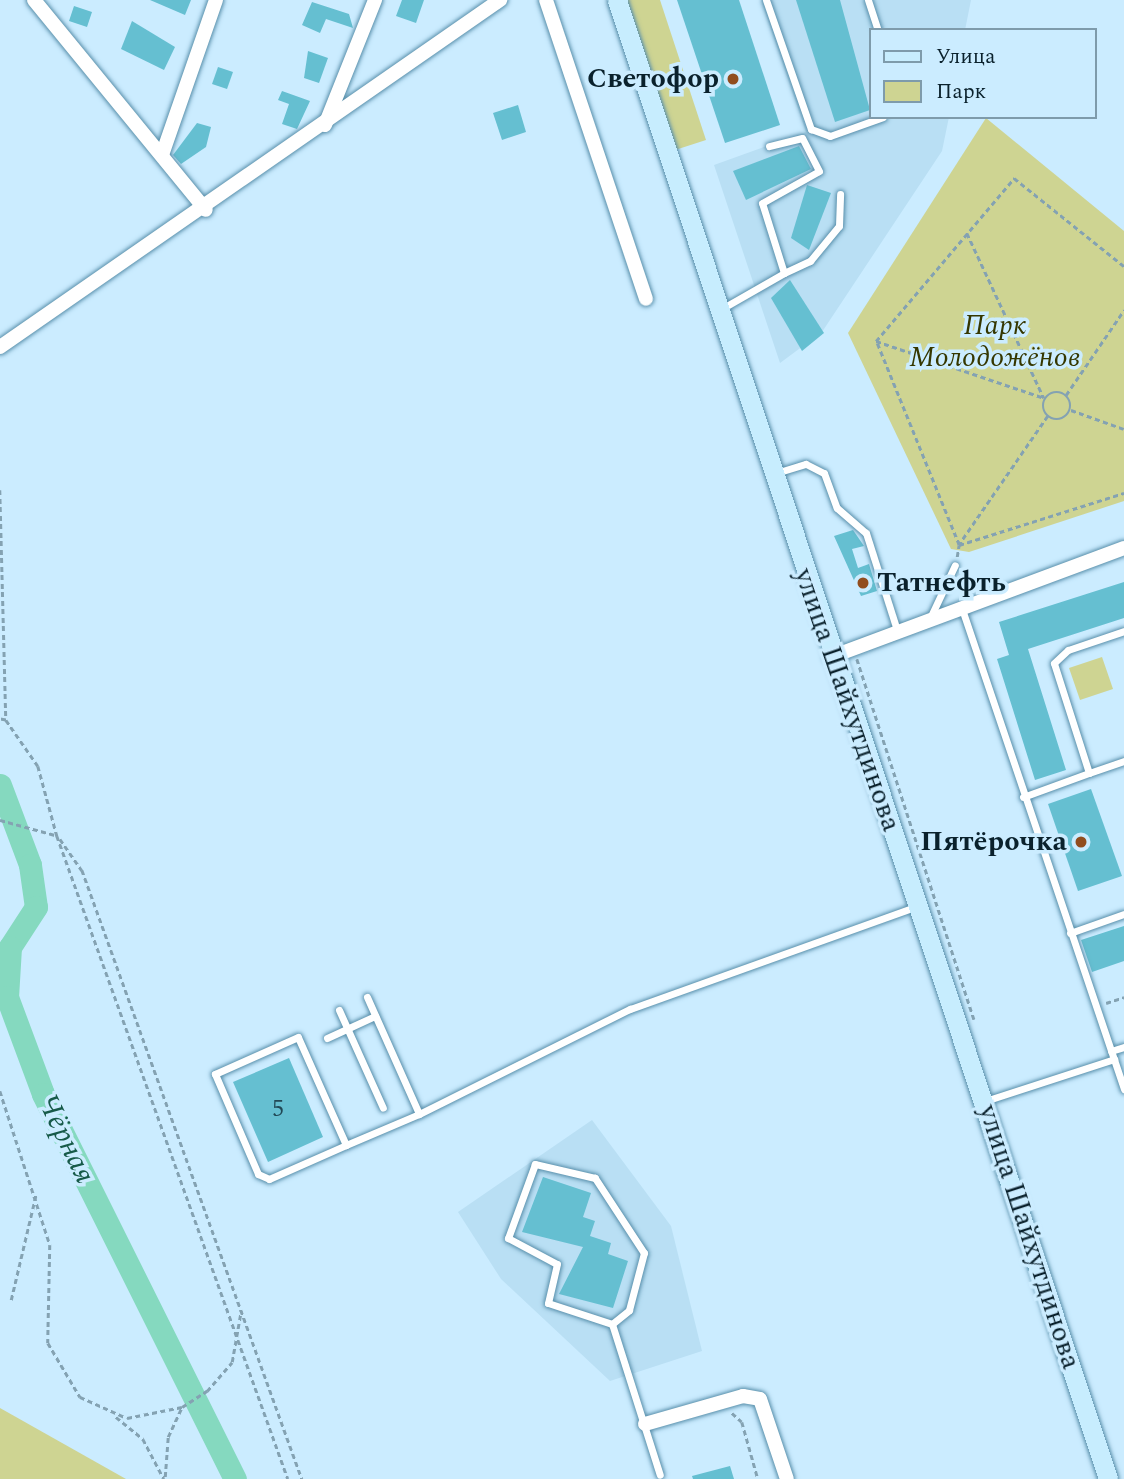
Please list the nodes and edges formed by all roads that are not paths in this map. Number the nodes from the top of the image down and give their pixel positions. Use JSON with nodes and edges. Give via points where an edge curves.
{"nodes":[{"id":1,"x":34,"y":0,"type":"edge"},
{"id":2,"x":216,"y":0,"type":"edge"},
{"id":3,"x":375,"y":0,"type":"edge"},
{"id":4,"x":500,"y":0,"type":"edge"},
{"id":5,"x":546,"y":0,"type":"edge"},
{"id":6,"x":617,"y":0,"type":"edge"},
{"id":7,"x":766,"y":0,"type":"edge"},
{"id":8,"x":868,"y":0,"type":"edge"},
{"id":9,"x":48,"y":7,"type":"edge"},
{"id":10,"x":877,"y":28,"type":"edge"},
{"id":11,"x":877,"y":119,"type":"edge"},
{"id":12,"x":324,"y":126,"type":"junction"},
{"id":13,"x":769,"y":146,"type":"dead end"},
{"id":14,"x":162,"y":155,"type":"junction"},
{"id":15,"x":840,"y":194,"type":"dead end"},
{"id":16,"x":206,"y":210,"type":"junction"},
{"id":17,"x":784,"y":273,"type":"junction"},
{"id":18,"x":646,"y":299,"type":"dead end"},
{"id":19,"x":716,"y":312,"type":"junction"},
{"id":20,"x":0,"y":348,"type":"edge"},
{"id":21,"x":770,"y":475,"type":"junction"},
{"id":22,"x":1124,"y":548,"type":"edge"},
{"id":23,"x":955,"y":565,"type":"road end"},
{"id":24,"x":961,"y":604,"type":"junction"},
{"id":25,"x":932,"y":616,"type":"junction"},
{"id":26,"x":897,"y":630,"type":"junction"},
{"id":27,"x":1124,"y":631,"type":"edge"},
{"id":28,"x":831,"y":657,"type":"junction"},
{"id":29,"x":1124,"y":761,"type":"edge"},
{"id":30,"x":1089,"y":773,"type":"junction"},
{"id":31,"x":1023,"y":797,"type":"junction"},
{"id":32,"x":918,"y":906,"type":"junction"},
{"id":33,"x":1124,"y":914,"type":"edge"},
{"id":34,"x":1070,"y":933,"type":"junction"},
{"id":35,"x":367,"y":997,"type":"dead end"},
{"id":36,"x":339,"y":1010,"type":"dead end"},
{"id":37,"x":375,"y":1016,"type":"junction"},
{"id":38,"x":347,"y":1028,"type":"junction"},
{"id":39,"x":327,"y":1038,"type":"dead end"},
{"id":40,"x":1124,"y":1047,"type":"edge"},
{"id":41,"x":1112,"y":1055,"type":"junction"},
{"id":42,"x":1124,"y":1089,"type":"edge"},
{"id":43,"x":984,"y":1101,"type":"junction"},
{"id":44,"x":383,"y":1108,"type":"dead end"},
{"id":45,"x":419,"y":1114,"type":"junction"},
{"id":46,"x":346,"y":1145,"type":"junction"},
{"id":47,"x":612,"y":1324,"type":"junction"},
{"id":48,"x":645,"y":1424,"type":"junction"},
{"id":49,"x":660,"y":1475,"type":"dead end"},
{"id":50,"x":787,"y":1479,"type":"edge"},
{"id":51,"x":1108,"y":1479,"type":"edge"}],
"edges":[{"from":1,"to":9,"type":"street"},
{"from":2,"to":14,"type":"street"},
{"from":3,"to":12,"type":"street"},
{"from":4,"to":12,"type":"street"},
{"from":5,"to":18,"type":"street"},
{"from":6,"to":19,"type":"main road","name":"улица Шайхутдинова"},
{"from":7,"to":11,"type":"lane","via":[[811,129],[830,136]]},
{"from":8,"to":10,"type":"lane"},
{"from":9,"to":14,"type":"street"},
{"from":12,"to":16,"type":"street"},
{"from":13,"to":17,"type":"lane","via":[[802,138],[818,166],[815,178],[762,203]]},
{"from":14,"to":16,"type":"street"},
{"from":15,"to":17,"type":"lane","via":[[839,226],[810,261]]},
{"from":16,"to":20,"type":"street"},
{"from":17,"to":19,"type":"lane"},
{"from":19,"to":21,"type":"main road","name":"улица Шайхутдинова"},
{"from":21,"to":26,"type":"lane","via":[[806,464],[824,473],[837,508],[866,533]]},
{"from":21,"to":28,"type":"main road","name":"улица Шайхутдинова"},
{"from":22,"to":24,"type":"street"},
{"from":23,"to":25,"type":"lane"},
{"from":24,"to":25,"type":"street"},
{"from":24,"to":31,"type":"lane"},
{"from":25,"to":26,"type":"street"},
{"from":26,"to":28,"type":"street"},
{"from":27,"to":30,"type":"lane","via":[[1068,650],[1054,663]]},
{"from":28,"to":32,"type":"main road","name":"улица Шайхутдинова"},
{"from":29,"to":30,"type":"lane"},
{"from":30,"to":31,"type":"lane"},
{"from":31,"to":34,"type":"lane"},
{"from":32,"to":43,"type":"main road","name":"улица Шайхутдинова"},
{"from":32,"to":45,"type":"lane","via":[[630,1009]]},
{"from":33,"to":34,"type":"lane"},
{"from":34,"to":41,"type":"lane"},
{"from":35,"to":37,"type":"lane"},
{"from":36,"to":38,"type":"lane"},
{"from":37,"to":38,"type":"lane"},
{"from":37,"to":45,"type":"lane"},
{"from":38,"to":39,"type":"lane"},
{"from":38,"to":44,"type":"lane"},
{"from":40,"to":41,"type":"lane"},
{"from":41,"to":42,"type":"lane"},
{"from":41,"to":43,"type":"lane"},
{"from":43,"to":51,"type":"main road","name":"улица Шайхутдинова"},
{"from":45,"to":46,"type":"lane"},
{"from":46,"to":46,"type":"lane","via":[[296,1033],[213,1070],[262,1178]]},
{"from":47,"to":47,"type":"lane","via":[[548,1303],[557,1264],[508,1238],[535,1164],[596,1178],[644,1253],[629,1311]]},
{"from":47,"to":48,"type":"lane"},
{"from":48,"to":49,"type":"lane"},
{"from":48,"to":50,"type":"street","via":[[743,1396],[760,1399]]}]}
